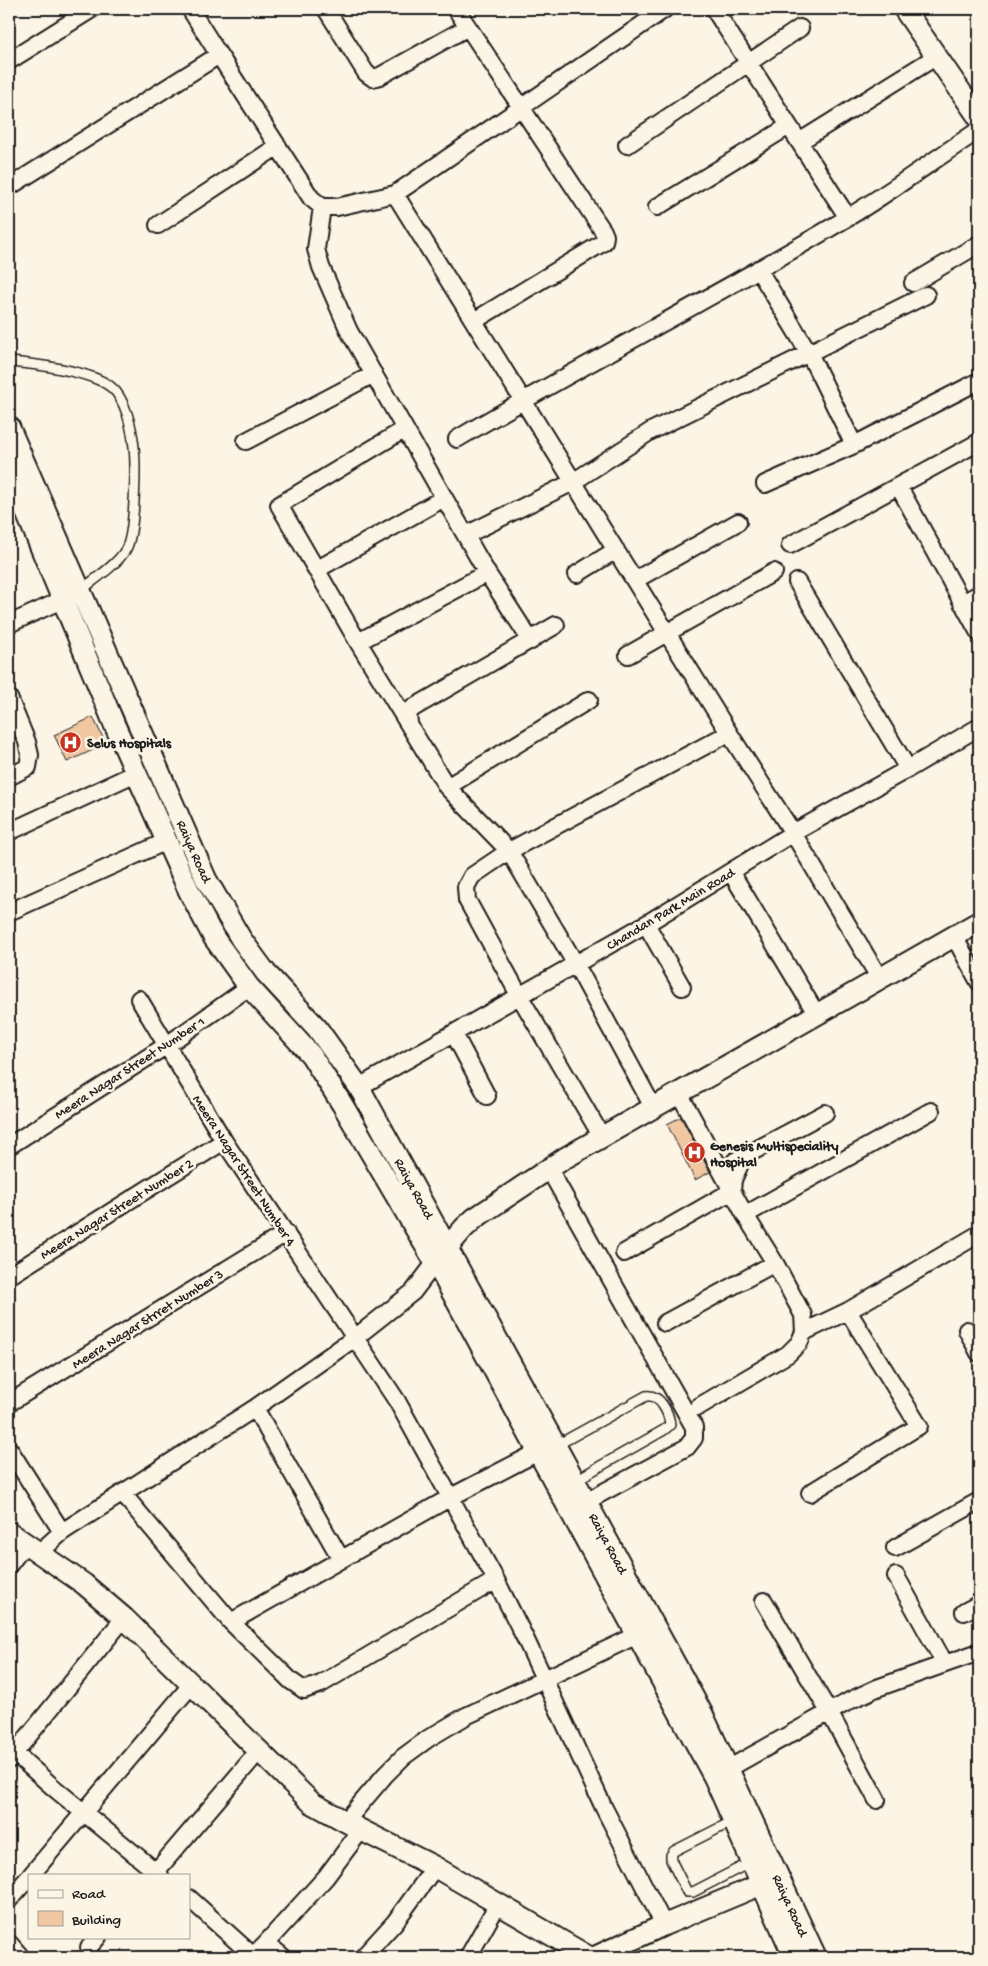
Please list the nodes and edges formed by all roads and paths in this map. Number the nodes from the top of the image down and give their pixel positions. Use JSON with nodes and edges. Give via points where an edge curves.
{"nodes":[{"id":1,"x":92,"y":9,"type":"edge"},
{"id":2,"x":190,"y":9,"type":"edge"},
{"id":3,"x":326,"y":9,"type":"edge"},
{"id":4,"x":456,"y":9,"type":"edge"},
{"id":5,"x":665,"y":9,"type":"edge"},
{"id":6,"x":714,"y":9,"type":"edge"},
{"id":7,"x":904,"y":9,"type":"edge"},
{"id":8,"x":468,"y":28,"type":"junction"},
{"id":9,"x":800,"y":28,"type":"dead end"},
{"id":10,"x":219,"y":55,"type":"junction"},
{"id":11,"x":937,"y":56,"type":"junction"},
{"id":12,"x":9,"y":61,"type":"edge"},
{"id":13,"x":748,"y":63,"type":"junction"},
{"id":14,"x":522,"y":107,"type":"junction"},
{"id":15,"x":979,"y":118,"type":"edge"},
{"id":16,"x":789,"y":126,"type":"junction"},
{"id":17,"x":979,"y":130,"type":"edge"},
{"id":18,"x":799,"y":142,"type":"junction"},
{"id":19,"x":627,"y":145,"type":"dead end"},
{"id":20,"x":278,"y":146,"type":"junction"},
{"id":21,"x":9,"y":186,"type":"edge"},
{"id":22,"x":395,"y":194,"type":"junction"},
{"id":23,"x":322,"y":207,"type":"junction"},
{"id":24,"x":657,"y":207,"type":"dead end"},
{"id":25,"x":848,"y":218,"type":"junction"},
{"id":26,"x":158,"y":225,"type":"dead end"},
{"id":27,"x":979,"y":244,"type":"edge"},
{"id":28,"x":758,"y":269,"type":"junction"},
{"id":29,"x":914,"y":283,"type":"dead end"},
{"id":30,"x":926,"y":295,"type":"dead end"},
{"id":31,"x":474,"y":321,"type":"junction"},
{"id":32,"x":809,"y":353,"type":"junction"},
{"id":33,"x":9,"y":362,"type":"edge"},
{"id":34,"x":374,"y":374,"type":"junction"},
{"id":35,"x":979,"y":380,"type":"edge"},
{"id":36,"x":522,"y":400,"type":"junction"},
{"id":37,"x":9,"y":427,"type":"edge"},
{"id":38,"x":405,"y":429,"type":"junction"},
{"id":39,"x":457,"y":439,"type":"dead end"},
{"id":40,"x":246,"y":441,"type":"dead end"},
{"id":41,"x":979,"y":442,"type":"edge"},
{"id":42,"x":854,"y":445,"type":"junction"},
{"id":43,"x":9,"y":471,"type":"edge"},
{"id":44,"x":573,"y":482,"type":"junction"},
{"id":45,"x":765,"y":484,"type":"dead end"},
{"id":46,"x":899,"y":487,"type":"junction"},
{"id":47,"x":444,"y":498,"type":"junction"},
{"id":48,"x":738,"y":522,"type":"dead end"},
{"id":49,"x":466,"y":536,"type":"junction"},
{"id":50,"x":790,"y":545,"type":"dead end"},
{"id":51,"x":616,"y":550,"type":"junction"},
{"id":52,"x":316,"y":570,"type":"junction"},
{"id":53,"x":774,"y":572,"type":"dead end"},
{"id":54,"x":487,"y":573,"type":"junction"},
{"id":55,"x":577,"y":574,"type":"dead end"},
{"id":56,"x":635,"y":580,"type":"junction"},
{"id":57,"x":797,"y":582,"type":"dead end"},
{"id":58,"x":81,"y":590,"type":"junction"},
{"id":59,"x":979,"y":594,"type":"edge"},
{"id":60,"x":63,"y":600,"type":"junction"},
{"id":61,"x":962,"y":603,"type":"junction"},
{"id":62,"x":9,"y":624,"type":"edge"},
{"id":63,"x":556,"y":625,"type":"dead end"},
{"id":64,"x":667,"y":632,"type":"junction"},
{"id":65,"x":979,"y":633,"type":"edge"},
{"id":66,"x":531,"y":641,"type":"junction"},
{"id":67,"x":358,"y":642,"type":"junction"},
{"id":68,"x":628,"y":655,"type":"dead end"},
{"id":69,"x":9,"y":698,"type":"edge"},
{"id":70,"x":589,"y":700,"type":"dead end"},
{"id":71,"x":409,"y":723,"type":"junction"},
{"id":72,"x":979,"y":727,"type":"edge"},
{"id":73,"x":729,"y":733,"type":"junction"},
{"id":74,"x":908,"y":770,"type":"junction"},
{"id":75,"x":136,"y":773,"type":"junction"},
{"id":76,"x":9,"y":777,"type":"edge"},
{"id":77,"x":447,"y":787,"type":"junction"},
{"id":78,"x":9,"y":832,"type":"edge"},
{"id":79,"x":793,"y":833,"type":"junction"},
{"id":80,"x":167,"y":841,"type":"junction"},
{"id":81,"x":509,"y":851,"type":"junction"},
{"id":82,"x":730,"y":872,"type":"junction"},
{"id":83,"x":9,"y":912,"type":"edge"},
{"id":84,"x":979,"y":922,"type":"edge"},
{"id":85,"x":646,"y":924,"type":"junction"},
{"id":86,"x":954,"y":936,"type":"junction"},
{"id":87,"x":575,"y":963,"type":"junction"},
{"id":88,"x":266,"y":973,"type":"junction"},
{"id":89,"x":880,"y":980,"type":"junction"},
{"id":90,"x":979,"y":982,"type":"edge"},
{"id":91,"x":249,"y":987,"type":"junction"},
{"id":92,"x":682,"y":987,"type":"dead end"},
{"id":93,"x":519,"y":996,"type":"junction"},
{"id":94,"x":139,"y":999,"type":"dead end"},
{"id":95,"x":817,"y":1015,"type":"junction"},
{"id":96,"x":454,"y":1034,"type":"junction"},
{"id":97,"x":168,"y":1045,"type":"junction"},
{"id":98,"x":639,"y":1081,"type":"junction"},
{"id":99,"x":359,"y":1087,"type":"junction"},
{"id":100,"x":676,"y":1095,"type":"junction"},
{"id":101,"x":486,"y":1096,"type":"dead end"},
{"id":102,"x":653,"y":1107,"type":"junction"},
{"id":103,"x":931,"y":1110,"type":"dead end"},
{"id":104,"x":825,"y":1112,"type":"dead end"},
{"id":105,"x":602,"y":1137,"type":"junction"},
{"id":106,"x":224,"y":1140,"type":"junction"},
{"id":107,"x":9,"y":1146,"type":"edge"},
{"id":108,"x":744,"y":1156,"type":"junction"},
{"id":109,"x":720,"y":1168,"type":"junction"},
{"id":110,"x":549,"y":1169,"type":"junction"},
{"id":111,"x":732,"y":1191,"type":"junction"},
{"id":112,"x":745,"y":1215,"type":"junction"},
{"id":113,"x":286,"y":1233,"type":"junction"},
{"id":114,"x":979,"y":1234,"type":"edge"},
{"id":115,"x":447,"y":1246,"type":"junction"},
{"id":116,"x":624,"y":1253,"type":"dead end"},
{"id":117,"x":435,"y":1263,"type":"junction"},
{"id":118,"x":775,"y":1263,"type":"junction"},
{"id":119,"x":9,"y":1276,"type":"edge"},
{"id":120,"x":848,"y":1311,"type":"junction"},
{"id":121,"x":665,"y":1323,"type":"dead end"},
{"id":122,"x":968,"y":1330,"type":"dead end"},
{"id":123,"x":804,"y":1332,"type":"junction"},
{"id":124,"x":356,"y":1337,"type":"junction"},
{"id":125,"x":979,"y":1353,"type":"edge"},
{"id":126,"x":9,"y":1403,"type":"edge"},
{"id":127,"x":698,"y":1407,"type":"dead end"},
{"id":128,"x":254,"y":1408,"type":"junction"},
{"id":129,"x":557,"y":1445,"type":"junction"},
{"id":130,"x":9,"y":1449,"type":"edge"},
{"id":131,"x":538,"y":1452,"type":"junction"},
{"id":132,"x":576,"y":1480,"type":"junction"},
{"id":133,"x":810,"y":1493,"type":"dead end"},
{"id":134,"x":123,"y":1494,"type":"junction"},
{"id":135,"x":451,"y":1497,"type":"junction"},
{"id":136,"x":587,"y":1501,"type":"junction"},
{"id":137,"x":979,"y":1501,"type":"edge"},
{"id":138,"x":62,"y":1532,"type":"junction"},
{"id":139,"x":24,"y":1543,"type":"edge"},
{"id":140,"x":895,"y":1548,"type":"dead end"},
{"id":141,"x":341,"y":1559,"type":"junction"},
{"id":142,"x":9,"y":1565,"type":"edge"},
{"id":143,"x":896,"y":1576,"type":"dead end"},
{"id":144,"x":496,"y":1580,"type":"junction"},
{"id":145,"x":764,"y":1600,"type":"dead end"},
{"id":146,"x":979,"y":1604,"type":"edge"},
{"id":147,"x":964,"y":1612,"type":"dead end"},
{"id":148,"x":124,"y":1618,"type":"junction"},
{"id":149,"x":231,"y":1622,"type":"junction"},
{"id":150,"x":645,"y":1631,"type":"junction"},
{"id":151,"x":979,"y":1652,"type":"edge"},
{"id":152,"x":945,"y":1664,"type":"junction"},
{"id":153,"x":544,"y":1679,"type":"junction"},
{"id":154,"x":192,"y":1684,"type":"junction"},
{"id":155,"x":829,"y":1712,"type":"junction"},
{"id":156,"x":258,"y":1752,"type":"junction"},
{"id":157,"x":11,"y":1753,"type":"edge"},
{"id":158,"x":721,"y":1773,"type":"junction"},
{"id":159,"x":877,"y":1800,"type":"dead end"},
{"id":160,"x":84,"y":1813,"type":"junction"},
{"id":161,"x":733,"y":1821,"type":"junction"},
{"id":162,"x":354,"y":1826,"type":"junction"},
{"id":163,"x":751,"y":1862,"type":"junction"},
{"id":164,"x":435,"y":1867,"type":"junction"},
{"id":165,"x":32,"y":1874,"type":"edge"},
{"id":166,"x":156,"y":1874,"type":"edge"},
{"id":167,"x":28,"y":1878,"type":"edge"},
{"id":168,"x":770,"y":1881,"type":"junction"},
{"id":169,"x":190,"y":1899,"type":"edge"},
{"id":170,"x":9,"y":1900,"type":"edge"},
{"id":171,"x":498,"y":1904,"type":"junction"},
{"id":172,"x":664,"y":1925,"type":"junction"},
{"id":173,"x":266,"y":1943,"type":"junction"},
{"id":174,"x":9,"y":1944,"type":"edge"},
{"id":175,"x":21,"y":1957,"type":"edge"},
{"id":176,"x":252,"y":1957,"type":"edge"},
{"id":177,"x":283,"y":1957,"type":"edge"},
{"id":178,"x":363,"y":1957,"type":"edge"},
{"id":179,"x":468,"y":1957,"type":"edge"},
{"id":180,"x":590,"y":1957,"type":"edge"},
{"id":181,"x":596,"y":1957,"type":"edge"},
{"id":182,"x":794,"y":1957,"type":"edge"},
{"id":183,"x":816,"y":1957,"type":"edge"}],
"edges":[{"from":1,"to":12,"type":"street"},
{"from":2,"to":10,"type":"street"},
{"from":3,"to":8,"type":"street","via":[[366,73],[373,78]]},
{"from":4,"to":8,"type":"street"},
{"from":5,"to":14,"type":"street"},
{"from":6,"to":13,"type":"street"},
{"from":7,"to":11,"type":"street"},
{"from":8,"to":14,"type":"street"},
{"from":9,"to":13,"type":"street"},
{"from":10,"to":20,"type":"street"},
{"from":10,"to":21,"type":"street"},
{"from":11,"to":15,"type":"street"},
{"from":11,"to":18,"type":"street"},
{"from":13,"to":16,"type":"street"},
{"from":13,"to":19,"type":"street"},
{"from":14,"to":22,"type":"street"},
{"from":14,"to":31,"type":"street","via":[[603,231],[604,242]]},
{"from":16,"to":18,"type":"street"},
{"from":16,"to":24,"type":"street"},
{"from":17,"to":25,"type":"street"},
{"from":18,"to":25,"type":"street"},
{"from":20,"to":23,"type":"street","via":[[312,198]]},
{"from":20,"to":26,"type":"street"},
{"from":22,"to":23,"type":"street"},
{"from":22,"to":31,"type":"street"},
{"from":23,"to":34,"type":"street","via":[[316,249],[321,267],[349,331]]},
{"from":25,"to":28,"type":"street"},
{"from":27,"to":29,"type":"street"},
{"from":28,"to":32,"type":"street"},
{"from":28,"to":36,"type":"street"},
{"from":30,"to":32,"type":"street"},
{"from":31,"to":36,"type":"street"},
{"from":32,"to":42,"type":"street"},
{"from":32,"to":44,"type":"street","via":[[651,431]]},
{"from":33,"to":58,"type":"lane","via":[[87,374],[102,381],[114,389],[128,420],[134,447],[132,532],[122,556]]},
{"from":34,"to":38,"type":"street"},
{"from":34,"to":40,"type":"street"},
{"from":35,"to":42,"type":"street"},
{"from":36,"to":39,"type":"street"},
{"from":36,"to":44,"type":"street"},
{"from":37,"to":58,"type":"street","name":"Raiya Road"},
{"from":38,"to":47,"type":"street"},
{"from":38,"to":52,"type":"street","via":[[280,505]]},
{"from":41,"to":46,"type":"street"},
{"from":42,"to":45,"type":"street"},
{"from":43,"to":60,"type":"street","name":"Raiya Road"},
{"from":44,"to":49,"type":"street"},
{"from":44,"to":51,"type":"street"},
{"from":46,"to":50,"type":"street"},
{"from":46,"to":61,"type":"street"},
{"from":47,"to":49,"type":"street"},
{"from":47,"to":52,"type":"street"},
{"from":48,"to":56,"type":"street"},
{"from":49,"to":54,"type":"street"},
{"from":51,"to":55,"type":"street"},
{"from":51,"to":56,"type":"street"},
{"from":52,"to":67,"type":"street"},
{"from":53,"to":64,"type":"street"},
{"from":54,"to":66,"type":"street"},
{"from":54,"to":67,"type":"street"},
{"from":56,"to":64,"type":"street"},
{"from":57,"to":74,"type":"street"},
{"from":58,"to":60,"type":"street"},
{"from":58,"to":88,"type":"street","name":"Raiya Road","via":[[206,879]]},
{"from":59,"to":61,"type":"street"},
{"from":60,"to":62,"type":"street"},
{"from":60,"to":75,"type":"street","name":"Raiya Road"},
{"from":61,"to":65,"type":"street"},
{"from":63,"to":66,"type":"street"},
{"from":64,"to":68,"type":"street"},
{"from":64,"to":73,"type":"street"},
{"from":66,"to":71,"type":"street","via":[[413,708],[408,714]]},
{"from":67,"to":71,"type":"street"},
{"from":69,"to":76,"type":"street","via":[[30,755],[28,767]]},
{"from":70,"to":77,"type":"street"},
{"from":71,"to":77,"type":"street"},
{"from":72,"to":74,"type":"street","name":"Chandan Park Main Road"},
{"from":73,"to":79,"type":"street"},
{"from":73,"to":81,"type":"street"},
{"from":74,"to":79,"type":"street","name":"Chandan Park Main Road"},
{"from":75,"to":78,"type":"street"},
{"from":75,"to":80,"type":"street","name":"Raiya Road"},
{"from":77,"to":81,"type":"street"},
{"from":79,"to":82,"type":"street","name":"Chandan Park Main Road"},
{"from":79,"to":89,"type":"street"},
{"from":80,"to":83,"type":"street"},
{"from":80,"to":91,"type":"street","name":"Raiya Road","via":[[214,938]]},
{"from":81,"to":87,"type":"street"},
{"from":81,"to":93,"type":"street","via":[[472,876],[466,887],[467,900]]},
{"from":82,"to":85,"type":"street","name":"Chandan Park Main Road"},
{"from":82,"to":95,"type":"street"},
{"from":84,"to":86,"type":"street"},
{"from":85,"to":87,"type":"street","name":"Chandan Park Main Road"},
{"from":85,"to":92,"type":"street"},
{"from":86,"to":89,"type":"street"},
{"from":86,"to":90,"type":"street"},
{"from":87,"to":93,"type":"street","name":"Chandan Park Main Road"},
{"from":87,"to":98,"type":"street"},
{"from":88,"to":91,"type":"street"},
{"from":88,"to":99,"type":"street","name":"Raiya Road","via":[[317,1028]]},
{"from":89,"to":95,"type":"street"},
{"from":91,"to":97,"type":"street","name":"Meera Nagar Street Number 1"},
{"from":91,"to":117,"type":"street","name":"Raiya Road","via":[[311,1055]]},
{"from":93,"to":96,"type":"street","name":"Chandan Park Main Road"},
{"from":93,"to":105,"type":"street"},
{"from":94,"to":97,"type":"street","name":"Meera Nagar Street Number 4"},
{"from":95,"to":100,"type":"street"},
{"from":96,"to":99,"type":"street","name":"Chandan Park Main Road"},
{"from":96,"to":101,"type":"street"},
{"from":97,"to":106,"type":"street","name":"Meera Nagar Street Number 4"},
{"from":97,"to":107,"type":"street","name":"Meera Nagar Street Number 1"},
{"from":98,"to":100,"type":"street"},
{"from":98,"to":102,"type":"street"},
{"from":99,"to":115,"type":"street","name":"Raiya Road"},
{"from":100,"to":102,"type":"street"},
{"from":100,"to":109,"type":"street"},
{"from":102,"to":105,"type":"street"},
{"from":103,"to":112,"type":"street"},
{"from":104,"to":108,"type":"street"},
{"from":105,"to":110,"type":"street"},
{"from":106,"to":113,"type":"street","name":"Meera Nagar Street Number 4"},
{"from":106,"to":119,"type":"street","name":"Meera Nagar Street Number 2"},
{"from":108,"to":109,"type":"street"},
{"from":108,"to":111,"type":"street","via":[[733,1180]]},
{"from":109,"to":111,"type":"street"},
{"from":110,"to":115,"type":"street","via":[[475,1218]]},
{"from":110,"to":136,"type":"street","via":[[694,1427],[694,1438],[688,1447]]},
{"from":111,"to":112,"type":"street"},
{"from":111,"to":116,"type":"street"},
{"from":112,"to":118,"type":"street"},
{"from":113,"to":124,"type":"street","name":"Meera Nagar Street Number 4"},
{"from":113,"to":126,"type":"street","name":"Meera Nagar Strret Number 3"},
{"from":114,"to":120,"type":"street"},
{"from":115,"to":117,"type":"street"},
{"from":115,"to":129,"type":"street","name":"Raiya Road"},
{"from":117,"to":124,"type":"street","via":[[413,1292]]},
{"from":117,"to":131,"type":"street","name":"Raiya Road"},
{"from":118,"to":121,"type":"street"},
{"from":118,"to":123,"type":"street","via":[[803,1315]]},
{"from":120,"to":123,"type":"street"},
{"from":120,"to":133,"type":"street","via":[[919,1426]]},
{"from":122,"to":125,"type":"street"},
{"from":123,"to":127,"type":"street","via":[[788,1354]]},
{"from":124,"to":128,"type":"street"},
{"from":124,"to":135,"type":"street","name":"Meera Nagar Street Number 4","via":[[397,1401]]},
{"from":128,"to":134,"type":"street"},
{"from":128,"to":141,"type":"street"},
{"from":129,"to":132,"type":"street","name":"Raiya Road"},
{"from":129,"to":132,"type":"lane","via":[[646,1396],[657,1398],[670,1419],[670,1425],[664,1430]]},
{"from":130,"to":138,"type":"street"},
{"from":131,"to":135,"type":"street"},
{"from":131,"to":150,"type":"street","name":"Raiya Road"},
{"from":132,"to":136,"type":"street","name":"Raiya Road"},
{"from":134,"to":138,"type":"street"},
{"from":134,"to":149,"type":"street"},
{"from":135,"to":141,"type":"street"},
{"from":135,"to":144,"type":"street","name":"Meera Nagar Street Number 4"},
{"from":136,"to":150,"type":"street","name":"Raiya Road"},
{"from":137,"to":140,"type":"street"},
{"from":138,"to":139,"type":"street"},
{"from":139,"to":142,"type":"street"},
{"from":139,"to":148,"type":"street","via":[[84,1584]]},
{"from":141,"to":149,"type":"street"},
{"from":143,"to":152,"type":"street"},
{"from":144,"to":149,"type":"street","via":[[321,1684],[304,1690]]},
{"from":144,"to":153,"type":"street","name":"Meera Nagar Street Number 4"},
{"from":145,"to":155,"type":"street"},
{"from":146,"to":147,"type":"street"},
{"from":148,"to":154,"type":"street"},
{"from":148,"to":157,"type":"street"},
{"from":150,"to":153,"type":"street"},
{"from":150,"to":158,"type":"street","name":"Raiya Road","via":[[702,1713]]},
{"from":151,"to":152,"type":"street"},
{"from":152,"to":155,"type":"street","via":[[877,1688]]},
{"from":153,"to":162,"type":"street","via":[[466,1716],[403,1756],[384,1776]]},
{"from":153,"to":172,"type":"street","name":"Meera Nagar Street Number 4","via":[[604,1808]]},
{"from":154,"to":156,"type":"street"},
{"from":154,"to":160,"type":"street"},
{"from":155,"to":158,"type":"street"},
{"from":155,"to":159,"type":"street"},
{"from":156,"to":162,"type":"street","via":[[312,1802]]},
{"from":156,"to":166,"type":"street"},
{"from":157,"to":160,"type":"street"},
{"from":158,"to":161,"type":"street","name":"Raiya Road"},
{"from":158,"to":168,"type":"street","name":"Raiya Road"},
{"from":160,"to":165,"type":"street"},
{"from":160,"to":166,"type":"street"},
{"from":161,"to":163,"type":"street","name":"Raiya Road"},
{"from":161,"to":163,"type":"lane","via":[[674,1851],[670,1855],[671,1860],[688,1892]]},
{"from":162,"to":164,"type":"street"},
{"from":162,"to":173,"type":"street","via":[[326,1877]]},
{"from":163,"to":168,"type":"street","name":"Raiya Road"},
{"from":164,"to":171,"type":"street"},
{"from":164,"to":178,"type":"street","via":[[395,1922]]},
{"from":167,"to":170,"type":"street"},
{"from":168,"to":172,"type":"street"},
{"from":168,"to":182,"type":"street","name":"Raiya Road"},
{"from":168,"to":183,"type":"street","name":"Raiya Road"},
{"from":169,"to":176,"type":"street"},
{"from":171,"to":179,"type":"street"},
{"from":171,"to":180,"type":"street"},
{"from":172,"to":181,"type":"street"},
{"from":173,"to":176,"type":"street"},
{"from":173,"to":177,"type":"street"},
{"from":174,"to":175,"type":"street"}]}
